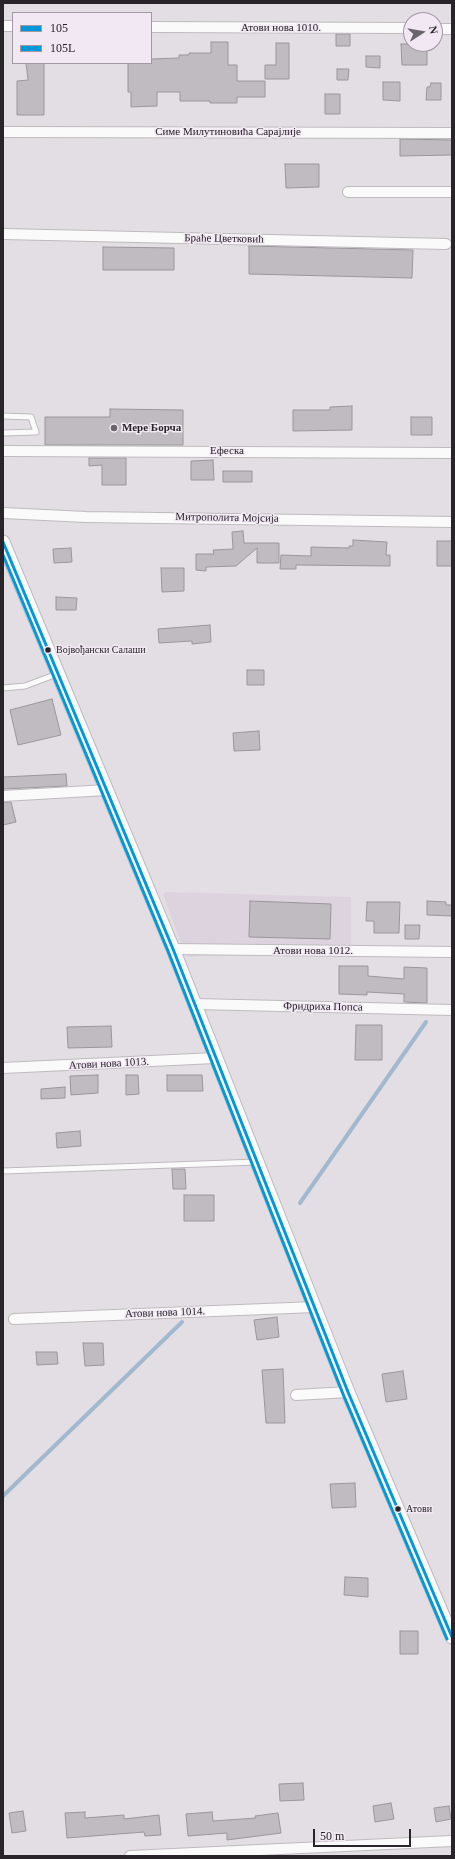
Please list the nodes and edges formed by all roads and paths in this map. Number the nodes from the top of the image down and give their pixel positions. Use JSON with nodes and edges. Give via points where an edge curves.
{"nodes":[{"id":1,"x":152,"y":27,"type":"edge"},
{"id":2,"x":403,"y":28,"type":"edge"},
{"id":3,"x":3,"y":132,"type":"edge"},
{"id":4,"x":452,"y":133,"type":"edge"},
{"id":5,"x":348,"y":192,"type":"dead end"},
{"id":6,"x":452,"y":192,"type":"edge"},
{"id":7,"x":3,"y":234,"type":"edge"},
{"id":8,"x":446,"y":244,"type":"dead end"},
{"id":9,"x":3,"y":416,"type":"edge"},
{"id":10,"x":3,"y":433,"type":"edge"},
{"id":11,"x":3,"y":451,"type":"edge"},
{"id":12,"x":452,"y":453,"type":"edge"},
{"id":13,"x":3,"y":513,"type":"edge"},
{"id":14,"x":452,"y":522,"type":"edge"},
{"id":15,"x":3,"y":542,"type":"edge"},
{"id":16,"x":58,"y":674,"type":"junction"},
{"id":17,"x":3,"y":688,"type":"edge"},
{"id":18,"x":107,"y":790,"type":"junction"},
{"id":19,"x":3,"y":796,"type":"edge"},
{"id":20,"x":173,"y":949,"type":"junction"},
{"id":21,"x":452,"y":952,"type":"edge"},
{"id":22,"x":195,"y":1004,"type":"junction"},
{"id":23,"x":452,"y":1010,"type":"edge"},
{"id":24,"x":215,"y":1058,"type":"junction"},
{"id":25,"x":3,"y":1068,"type":"edge"},
{"id":26,"x":258,"y":1162,"type":"junction"},
{"id":27,"x":3,"y":1171,"type":"edge"},
{"id":28,"x":315,"y":1307,"type":"junction"},
{"id":29,"x":14,"y":1319,"type":"dead end"},
{"id":30,"x":348,"y":1392,"type":"junction"},
{"id":31,"x":296,"y":1395,"type":"dead end"},
{"id":32,"x":452,"y":1637,"type":"edge"},
{"id":33,"x":452,"y":1841,"type":"edge"},
{"id":34,"x":130,"y":1856,"type":"edge"}],
"edges":[{"from":1,"to":2,"type":"street","name":"Атови нова 1010."},
{"from":3,"to":4,"type":"street","name":"Симе Милутиновића Сарајлије"},
{"from":5,"to":6,"type":"street"},
{"from":7,"to":8,"type":"street","name":"Браће Цветковић"},
{"from":9,"to":10,"type":"lane","via":[[31,417],[36,432]]},
{"from":11,"to":12,"type":"street","name":"Ефеска"},
{"from":13,"to":14,"type":"street","name":"Митрополита Мојсија","via":[[86,517]]},
{"from":15,"to":16,"type":"street"},
{"from":16,"to":17,"type":"lane","via":[[25,686]]},
{"from":16,"to":18,"type":"street"},
{"from":18,"to":19,"type":"street"},
{"from":18,"to":20,"type":"street"},
{"from":20,"to":21,"type":"street","name":"Атови нова 1012."},
{"from":20,"to":22,"type":"street"},
{"from":22,"to":23,"type":"street","name":"Фридриха Попса"},
{"from":22,"to":24,"type":"street"},
{"from":24,"to":25,"type":"street","name":"Атови нова 1013."},
{"from":24,"to":26,"type":"street"},
{"from":26,"to":27,"type":"lane"},
{"from":26,"to":28,"type":"street"},
{"from":28,"to":29,"type":"street","name":"Атови нова 1014."},
{"from":28,"to":30,"type":"street"},
{"from":30,"to":31,"type":"street"},
{"from":30,"to":32,"type":"street"},
{"from":33,"to":34,"type":"street"}]}
